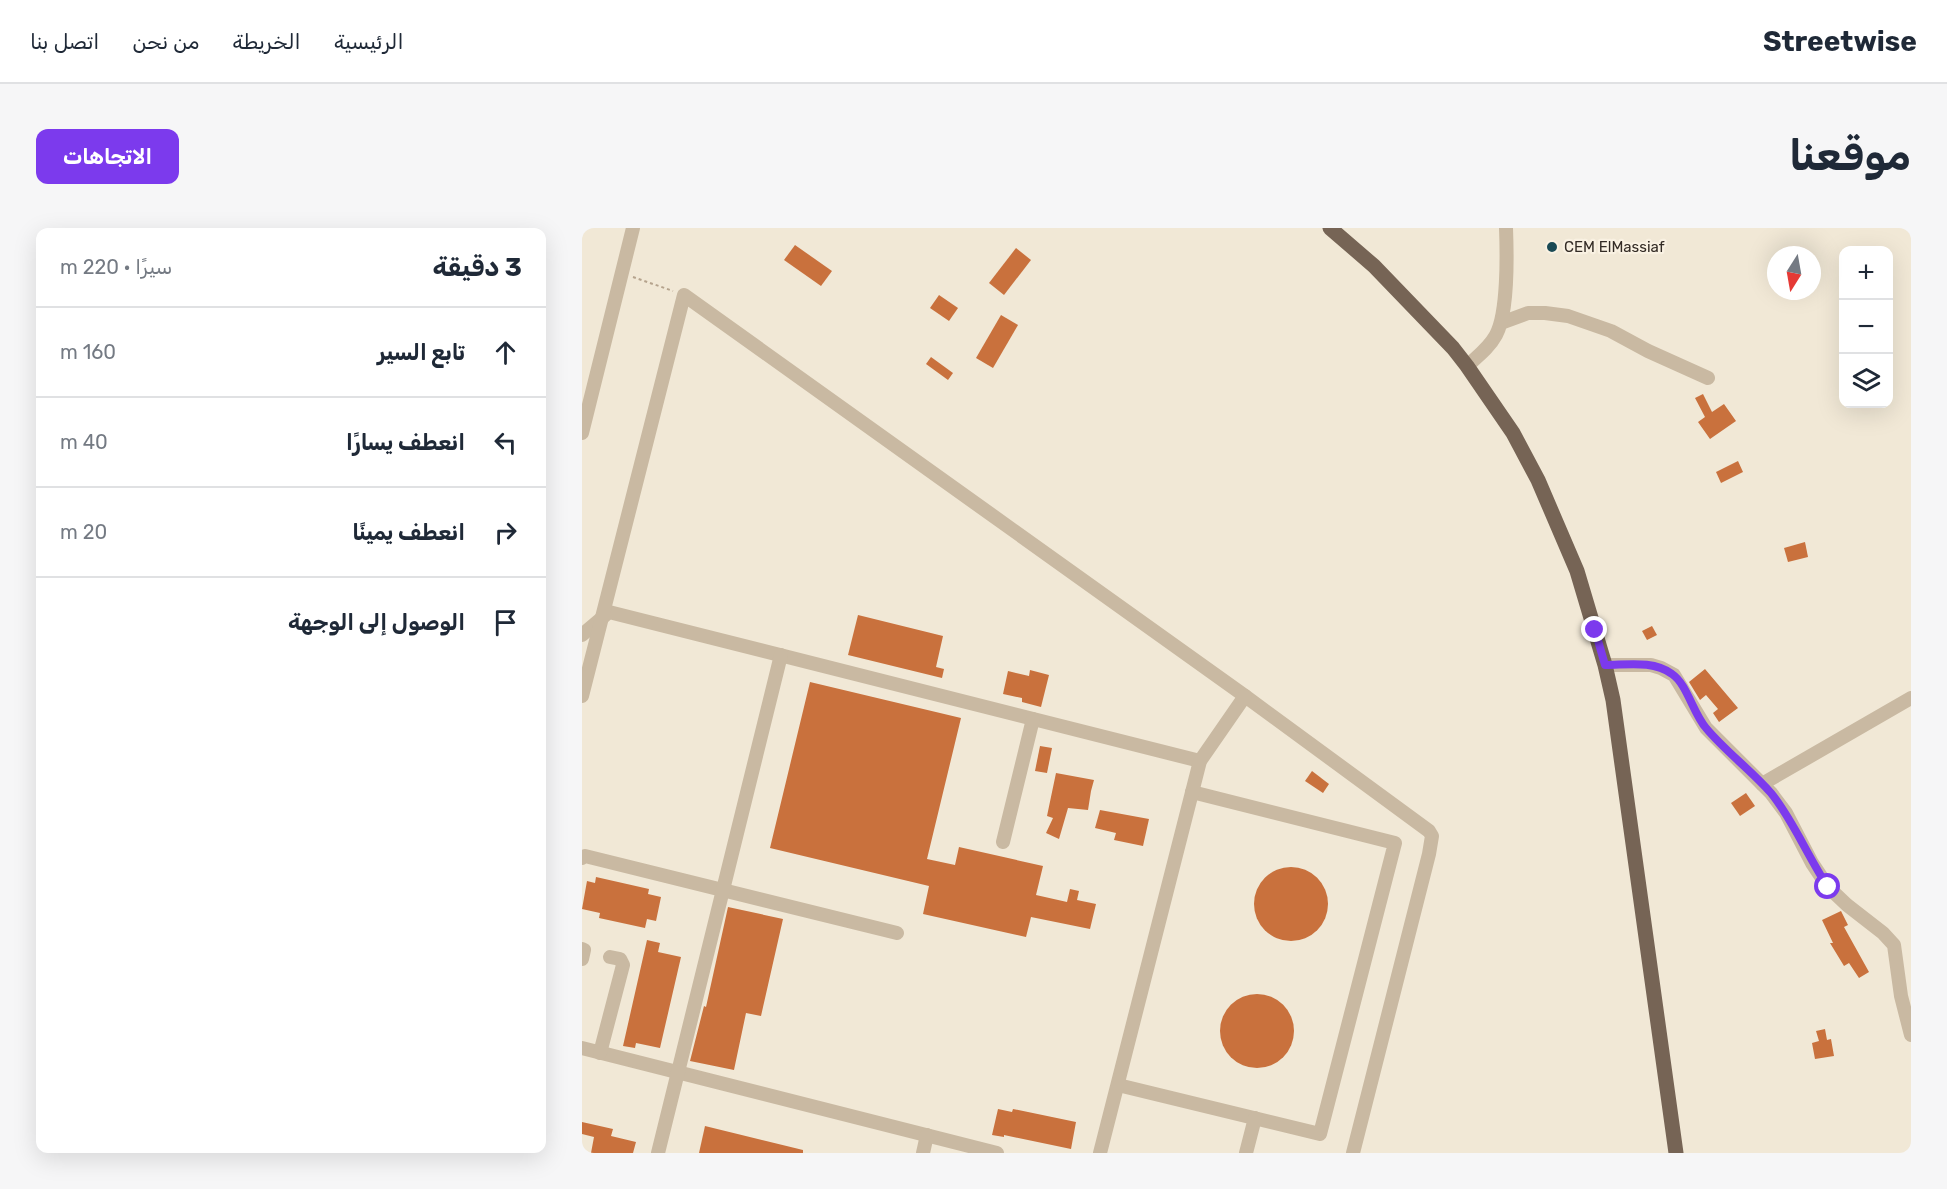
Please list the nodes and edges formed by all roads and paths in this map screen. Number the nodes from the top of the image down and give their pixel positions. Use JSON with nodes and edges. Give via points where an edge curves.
{"nodes":[{"id":1,"x":633,"y":228,"type":"edge"},
{"id":2,"x":1330,"y":228,"type":"edge"},
{"id":3,"x":1506,"y":228,"type":"edge"},
{"id":4,"x":622,"y":273,"type":"junction"},
{"id":5,"x":684,"y":295,"type":"junction"},
{"id":6,"x":1501,"y":323,"type":"junction"},
{"id":7,"x":1467,"y":366,"type":"junction"},
{"id":8,"x":1708,"y":378,"type":"dead end"},
{"id":9,"x":582,"y":433,"type":"edge"},
{"id":10,"x":601,"y":619,"type":"junction"},
{"id":11,"x":582,"y":635,"type":"edge"},
{"id":12,"x":781,"y":656,"type":"junction"},
{"id":13,"x":1605,"y":665,"type":"junction"},
{"id":14,"x":582,"y":696,"type":"edge"},
{"id":15,"x":1245,"y":696,"type":"junction"},
{"id":16,"x":1911,"y":698,"type":"edge"},
{"id":17,"x":1033,"y":719,"type":"junction"},
{"id":18,"x":1200,"y":761,"type":"junction"},
{"id":19,"x":1761,"y":784,"type":"junction"},
{"id":20,"x":1192,"y":792,"type":"junction"},
{"id":21,"x":1003,"y":842,"type":"dead end"},
{"id":22,"x":582,"y":858,"type":"edge"},
{"id":23,"x":723,"y":890,"type":"junction"},
{"id":24,"x":897,"y":933,"type":"dead end"},
{"id":25,"x":582,"y":949,"type":"edge"},
{"id":26,"x":610,"y":957,"type":"dead end"},
{"id":27,"x":582,"y":959,"type":"edge"},
{"id":28,"x":1911,"y":1035,"type":"edge"},
{"id":29,"x":582,"y":1048,"type":"edge"},
{"id":30,"x":600,"y":1053,"type":"junction"},
{"id":31,"x":678,"y":1072,"type":"junction"},
{"id":32,"x":1118,"y":1084,"type":"junction"},
{"id":33,"x":1255,"y":1118,"type":"junction"},
{"id":34,"x":927,"y":1135,"type":"junction"},
{"id":35,"x":658,"y":1153,"type":"edge"},
{"id":36,"x":923,"y":1153,"type":"edge"},
{"id":37,"x":997,"y":1153,"type":"edge"},
{"id":38,"x":1100,"y":1153,"type":"edge"},
{"id":39,"x":1246,"y":1153,"type":"edge"},
{"id":40,"x":1353,"y":1153,"type":"edge"},
{"id":41,"x":1676,"y":1153,"type":"edge"}],
"edges":[{"from":1,"to":4,"type":"street"},
{"from":2,"to":7,"type":"main road","via":[[1374,266]]},
{"from":3,"to":6,"type":"street"},
{"from":4,"to":5,"type":"path"},
{"from":4,"to":9,"type":"street"},
{"from":5,"to":10,"type":"street"},
{"from":5,"to":15,"type":"street"},
{"from":6,"to":7,"type":"street","via":[[1490,345]]},
{"from":6,"to":8,"type":"street","via":[[1528,313],[1568,316],[1611,331]]},
{"from":7,"to":13,"type":"main road","via":[[1513,433],[1538,480],[1577,571]]},
{"from":10,"to":11,"type":"street"},
{"from":10,"to":12,"type":"street","via":[[609,612]]},
{"from":10,"to":14,"type":"street"},
{"from":12,"to":17,"type":"street"},
{"from":12,"to":23,"type":"street"},
{"from":13,"to":19,"type":"street","via":[[1651,665],[1674,675],[1706,728]]},
{"from":13,"to":41,"type":"main road"},
{"from":15,"to":18,"type":"street"},
{"from":15,"to":40,"type":"street","via":[[1425,827],[1432,837]]},
{"from":16,"to":19,"type":"street"},
{"from":17,"to":18,"type":"street"},
{"from":17,"to":21,"type":"street"},
{"from":18,"to":20,"type":"street"},
{"from":19,"to":28,"type":"street","via":[[1786,813],[1828,887],[1894,945],[1900,996]]},
{"from":20,"to":32,"type":"street"},
{"from":20,"to":33,"type":"street","via":[[1395,843],[1320,1134]]},
{"from":22,"to":23,"type":"street"},
{"from":23,"to":24,"type":"street"},
{"from":23,"to":31,"type":"street"},
{"from":25,"to":27,"type":"street"},
{"from":26,"to":30,"type":"street","via":[[620,959],[623,965]]},
{"from":29,"to":30,"type":"street"},
{"from":30,"to":31,"type":"street"},
{"from":31,"to":34,"type":"street"},
{"from":31,"to":35,"type":"street"},
{"from":32,"to":33,"type":"street"},
{"from":32,"to":38,"type":"street"},
{"from":33,"to":39,"type":"street"},
{"from":34,"to":36,"type":"street"},
{"from":34,"to":37,"type":"street"}]}
